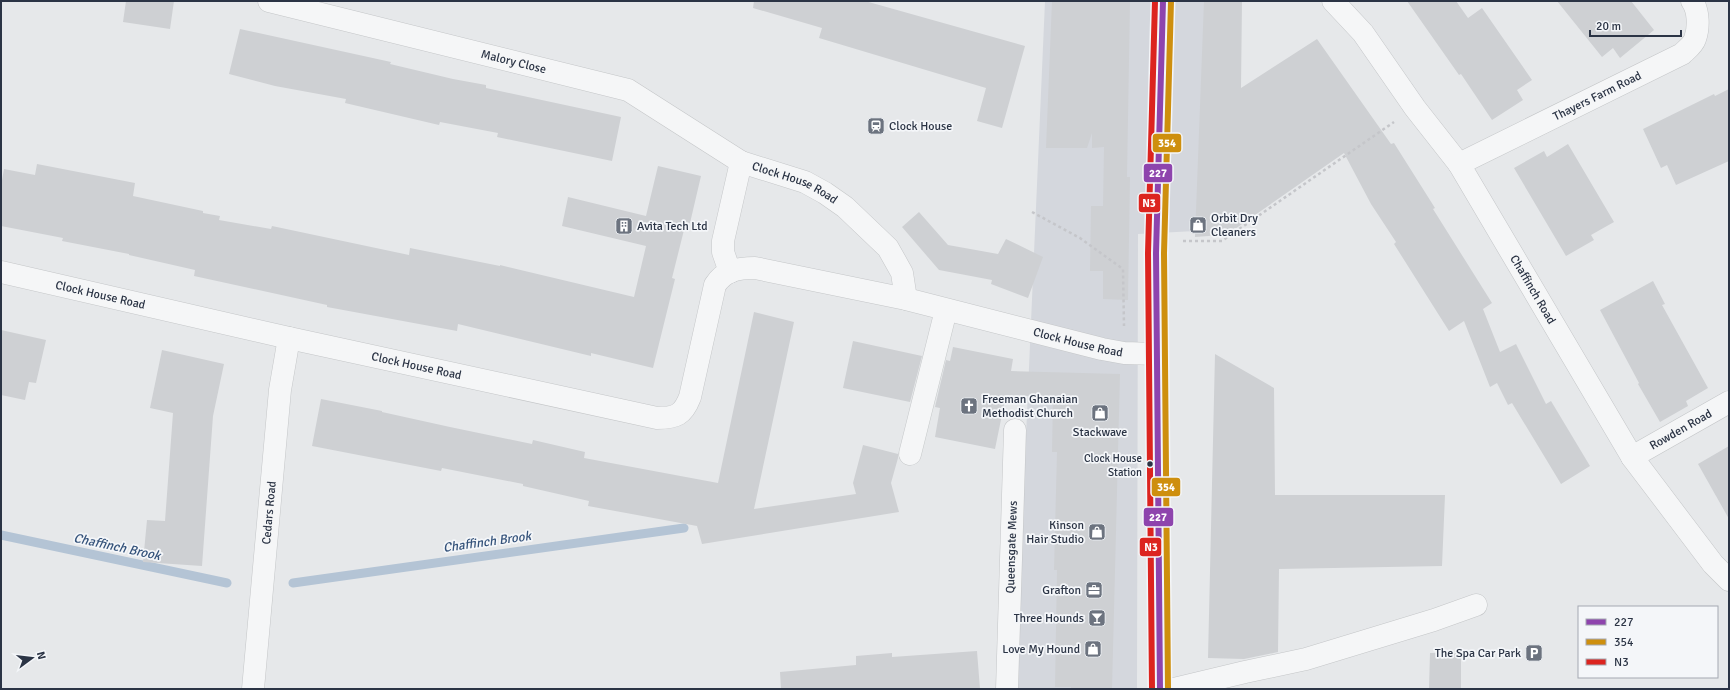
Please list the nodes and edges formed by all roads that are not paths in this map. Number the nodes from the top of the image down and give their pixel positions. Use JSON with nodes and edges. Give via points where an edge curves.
{"nodes":[{"id":1,"x":269,"y":1,"type":"edge"},
{"id":2,"x":1163,"y":1,"type":"edge"},
{"id":3,"x":1333,"y":1,"type":"edge"},
{"id":4,"x":1692,"y":1,"type":"edge"},
{"id":5,"x":741,"y":162,"type":"junction"},
{"id":6,"x":1459,"y":164,"type":"junction"},
{"id":7,"x":1,"y":272,"type":"edge"},
{"id":8,"x":730,"y":272,"type":"junction"},
{"id":9,"x":906,"y":299,"type":"junction"},
{"id":10,"x":946,"y":310,"type":"junction"},
{"id":11,"x":289,"y":338,"type":"junction"},
{"id":12,"x":1157,"y":354,"type":"junction"},
{"id":13,"x":1729,"y":402,"type":"edge"},
{"id":14,"x":1015,"y":430,"type":"dead end"},
{"id":15,"x":910,"y":454,"type":"dead end"},
{"id":16,"x":1632,"y":457,"type":"junction"},
{"id":17,"x":1729,"y":580,"type":"edge"},
{"id":18,"x":1476,"y":605,"type":"dead end"},
{"id":19,"x":253,"y":689,"type":"edge"},
{"id":20,"x":1007,"y":689,"type":"edge"},
{"id":21,"x":1160,"y":689,"type":"edge"},
{"id":22,"x":1174,"y":689,"type":"edge"}],
"edges":[{"from":1,"to":5,"type":"street","name":"Malory Close","via":[[628,90]]},
{"from":2,"to":12,"type":"main road","via":[[1157,189]]},
{"from":3,"to":6,"type":"street","name":"Chaffinch Road","via":[[1363,33],[1415,108]]},
{"from":4,"to":6,"type":"street","name":"Thayers Farm Road","via":[[1697,13],[1698,26],[1694,41],[1682,54]]},
{"from":5,"to":8,"type":"street","name":"Clock House Road","via":[[723,241],[723,252]]},
{"from":5,"to":9,"type":"street","name":"Clock House Road","via":[[804,182],[845,207],[888,248],[902,273]]},
{"from":6,"to":16,"type":"street","name":"Chaffinch Road"},
{"from":7,"to":11,"type":"street","name":"Clock House Road"},
{"from":8,"to":9,"type":"street","name":"Clock House Road","via":[[741,268],[755,268]]},
{"from":8,"to":11,"type":"street","name":"Clock House Road","via":[[721,276],[715,285],[686,408],[669,418],[657,418]]},
{"from":9,"to":10,"type":"street","name":"Clock House Road"},
{"from":10,"to":12,"type":"street","name":"Clock House Road","via":[[1102,349]]},
{"from":10,"to":15,"type":"street"},
{"from":11,"to":19,"type":"street","name":"Cedars Road","via":[[280,390]]},
{"from":12,"to":21,"type":"main road"},
{"from":13,"to":16,"type":"street","name":"Rowden Road"},
{"from":14,"to":20,"type":"street","name":"Queensgate Mews"},
{"from":16,"to":17,"type":"street","name":"Chaffinch Road","via":[[1713,564]]},
{"from":18,"to":22,"type":"street","via":[[1306,659]]}]}
